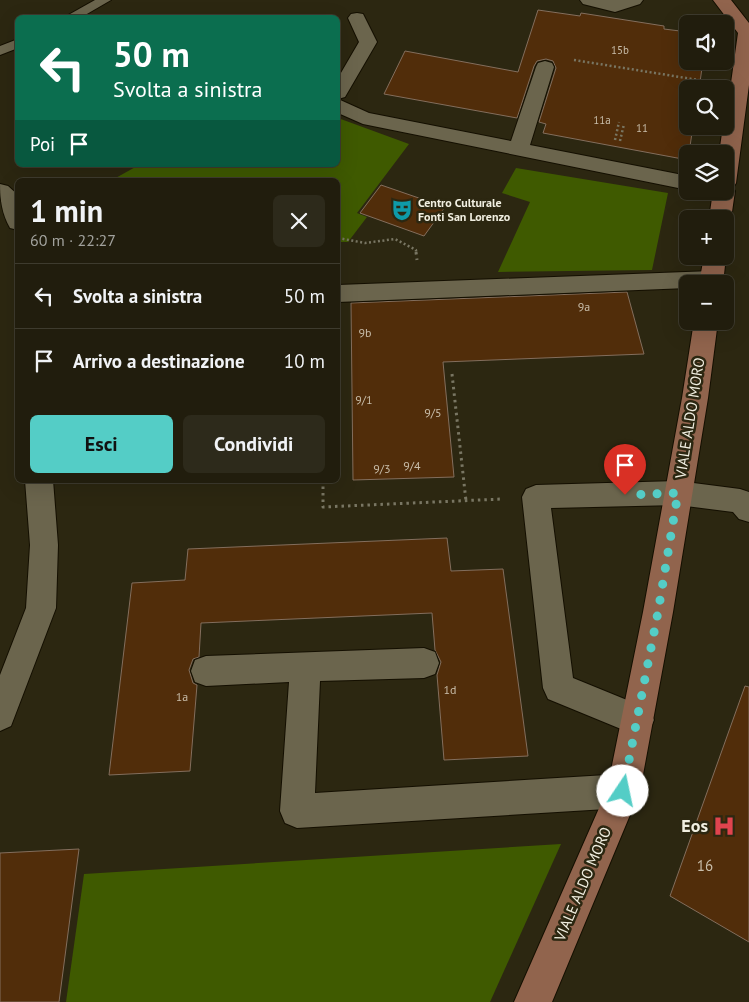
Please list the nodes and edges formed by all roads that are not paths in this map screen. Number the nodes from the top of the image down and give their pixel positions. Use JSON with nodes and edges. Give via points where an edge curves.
{"nodes":[{"id":1,"x":105,"y":0,"type":"edge"},
{"id":2,"x":589,"y":0,"type":"edge"},
{"id":3,"x":634,"y":0,"type":"edge"},
{"id":4,"x":722,"y":0,"type":"edge"},
{"id":5,"x":75,"y":15,"type":"edge"},
{"id":6,"x":357,"y":18,"type":"dead end"},
{"id":7,"x":748,"y":33,"type":"edge"},
{"id":8,"x":15,"y":44,"type":"edge"},
{"id":9,"x":0,"y":51,"type":"edge"},
{"id":10,"x":545,"y":68,"type":"dead end"},
{"id":11,"x":340,"y":90,"type":"edge"},
{"id":12,"x":340,"y":106,"type":"edge"},
{"id":13,"x":730,"y":145,"type":"edge"},
{"id":14,"x":518,"y":149,"type":"junction"},
{"id":15,"x":679,"y":181,"type":"edge"},
{"id":16,"x":0,"y":191,"type":"edge"},
{"id":17,"x":15,"y":216,"type":"edge"},
{"id":18,"x":712,"y":273,"type":"edge"},
{"id":19,"x":340,"y":294,"type":"edge"},
{"id":20,"x":705,"y":330,"type":"edge"},
{"id":21,"x":39,"y":483,"type":"edge"},
{"id":22,"x":678,"y":493,"type":"junction"},
{"id":23,"x":749,"y":510,"type":"edge"},
{"id":24,"x":424,"y":663,"type":"dead end"},
{"id":25,"x":304,"y":666,"type":"junction"},
{"id":26,"x":206,"y":671,"type":"dead end"},
{"id":27,"x":0,"y":714,"type":"edge"},
{"id":28,"x":638,"y":720,"type":"junction"},
{"id":29,"x":623,"y":791,"type":"junction"},
{"id":30,"x":533,"y":1002,"type":"edge"}],
"edges":[{"from":1,"to":5,"type":"lane"},
{"from":2,"to":3,"type":"street","via":[[616,7]]},
{"from":4,"to":7,"type":"street"},
{"from":6,"to":11,"type":"street","via":[[368,42]]},
{"from":7,"to":13,"type":"street"},
{"from":8,"to":9,"type":"lane"},
{"from":10,"to":14,"type":"street"},
{"from":12,"to":14,"type":"street","via":[[363,118]]},
{"from":14,"to":15,"type":"street"},
{"from":16,"to":17,"type":"street","via":[[8,199]]},
{"from":18,"to":19,"type":"street"},
{"from":20,"to":22,"type":"street","name":"VIALE ALDO MORO"},
{"from":21,"to":27,"type":"street","via":[[44,545],[41,608]]},
{"from":22,"to":23,"type":"street","via":[[740,502]]},
{"from":22,"to":28,"type":"street","name":"VIALE ALDO MORO"},
{"from":22,"to":28,"type":"street","via":[[536,498],[559,688]]},
{"from":24,"to":25,"type":"street"},
{"from":25,"to":26,"type":"street"},
{"from":25,"to":29,"type":"street","via":[[297,811]]},
{"from":28,"to":29,"type":"street","name":"VIALE ALDO MORO"},
{"from":29,"to":30,"type":"street","name":"VIALE ALDO MORO"}]}
